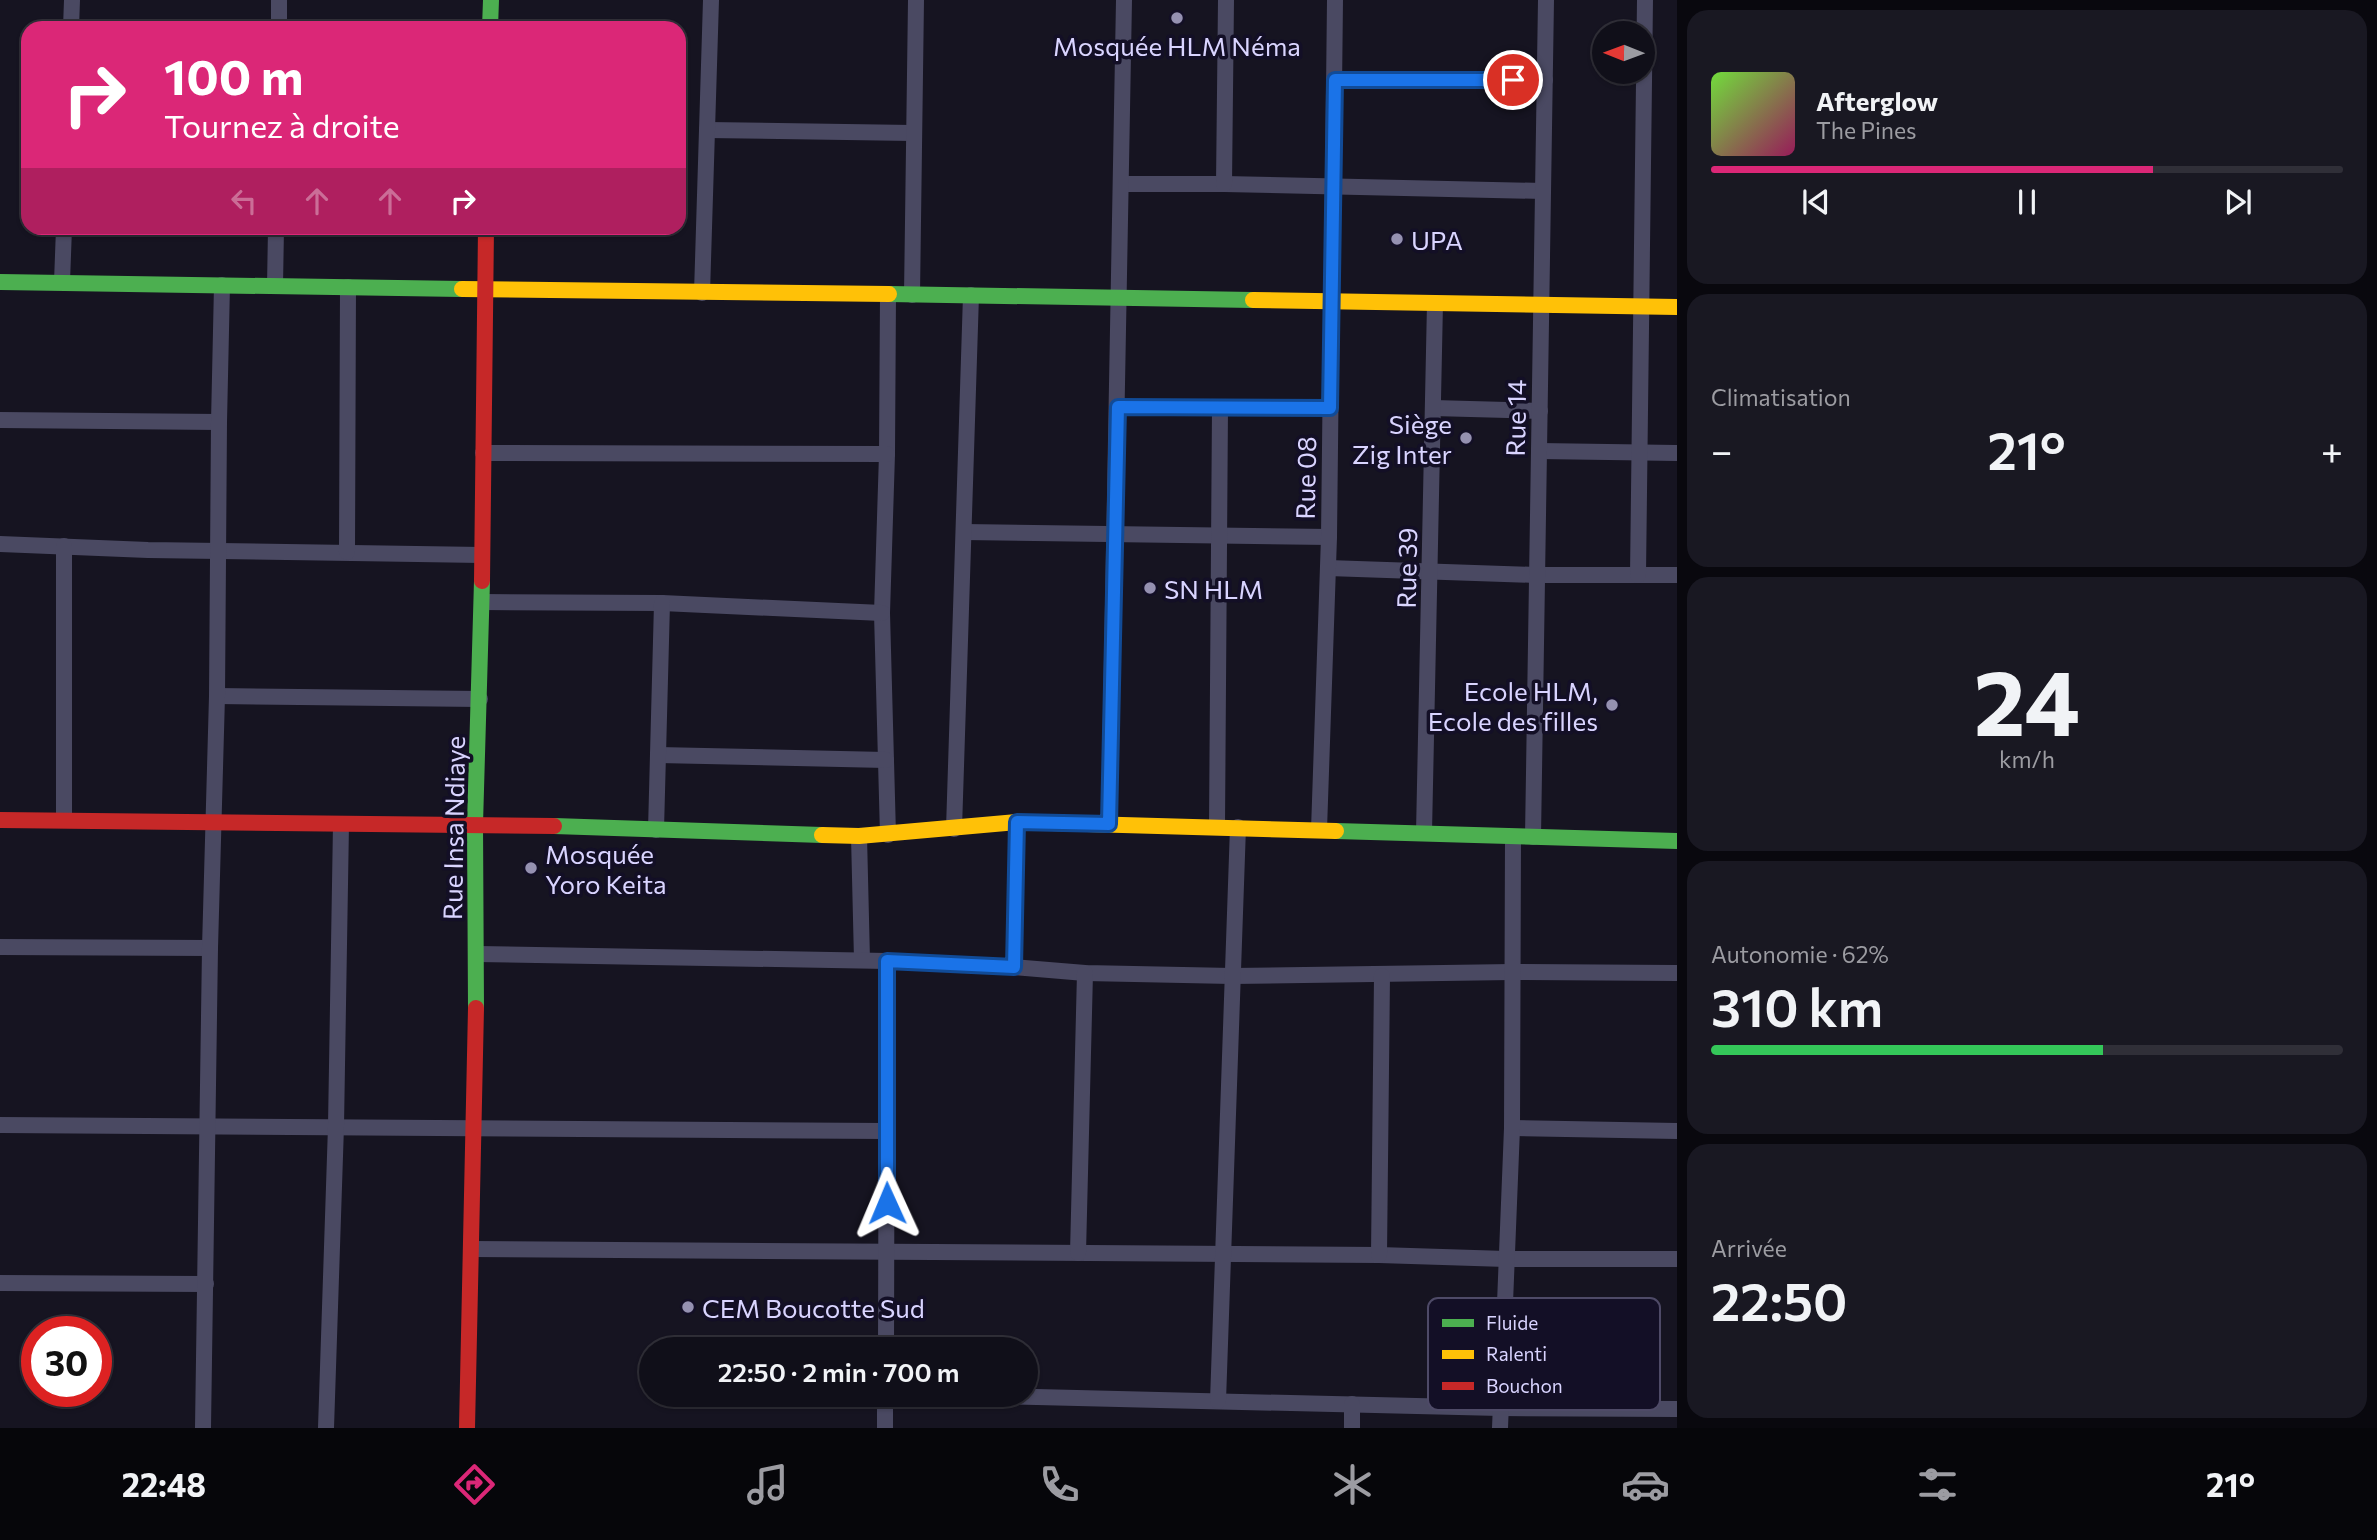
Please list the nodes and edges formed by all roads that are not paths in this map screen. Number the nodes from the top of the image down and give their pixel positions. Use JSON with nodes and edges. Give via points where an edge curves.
{"nodes":[{"id":1,"x":72,"y":0,"type":"edge"},
{"id":2,"x":279,"y":0,"type":"edge"},
{"id":3,"x":491,"y":0,"type":"edge"},
{"id":4,"x":711,"y":0,"type":"edge"},
{"id":5,"x":916,"y":0,"type":"edge"},
{"id":6,"x":1124,"y":0,"type":"edge"},
{"id":7,"x":1226,"y":0,"type":"edge"},
{"id":8,"x":1335,"y":0,"type":"edge"},
{"id":9,"x":1546,"y":0,"type":"edge"},
{"id":10,"x":1645,"y":0,"type":"edge"},
{"id":11,"x":71,"y":21,"type":"edge"},
{"id":12,"x":279,"y":21,"type":"edge"},
{"id":13,"x":490,"y":21,"type":"edge"},
{"id":14,"x":1335,"y":80,"type":"junction"},
{"id":15,"x":1545,"y":80,"type":"junction"},
{"id":16,"x":707,"y":130,"type":"junction"},
{"id":17,"x":914,"y":133,"type":"junction"},
{"id":18,"x":1122,"y":184,"type":"junction"},
{"id":19,"x":1224,"y":184,"type":"junction"},
{"id":20,"x":1333,"y":188,"type":"junction"},
{"id":21,"x":1544,"y":191,"type":"junction"},
{"id":22,"x":64,"y":235,"type":"edge"},
{"id":23,"x":276,"y":235,"type":"edge"},
{"id":24,"x":486,"y":235,"type":"edge"},
{"id":25,"x":0,"y":282,"type":"edge"},
{"id":26,"x":62,"y":282,"type":"junction"},
{"id":27,"x":222,"y":285,"type":"junction"},
{"id":28,"x":275,"y":286,"type":"junction"},
{"id":29,"x":348,"y":287,"type":"junction"},
{"id":30,"x":484,"y":289,"type":"junction"},
{"id":31,"x":702,"y":293,"type":"junction"},
{"id":32,"x":888,"y":295,"type":"junction"},
{"id":33,"x":912,"y":295,"type":"junction"},
{"id":34,"x":971,"y":295,"type":"junction"},
{"id":35,"x":1118,"y":298,"type":"junction"},
{"id":36,"x":1332,"y":302,"type":"junction"},
{"id":37,"x":1435,"y":303,"type":"junction"},
{"id":38,"x":1541,"y":305,"type":"junction"},
{"id":39,"x":1640,"y":306,"type":"junction"},
{"id":40,"x":1677,"y":307,"type":"edge"},
{"id":41,"x":1118,"y":407,"type":"junction"},
{"id":42,"x":1220,"y":407,"type":"junction"},
{"id":43,"x":1330,"y":408,"type":"junction"},
{"id":44,"x":1433,"y":408,"type":"junction"},
{"id":45,"x":1540,"y":411,"type":"junction"},
{"id":46,"x":0,"y":420,"type":"edge"},
{"id":47,"x":219,"y":422,"type":"junction"},
{"id":48,"x":1539,"y":451,"type":"junction"},
{"id":49,"x":483,"y":453,"type":"junction"},
{"id":50,"x":1639,"y":453,"type":"junction"},
{"id":51,"x":1677,"y":453,"type":"edge"},
{"id":52,"x":887,"y":454,"type":"junction"},
{"id":53,"x":964,"y":532,"type":"junction"},
{"id":54,"x":1114,"y":534,"type":"junction"},
{"id":55,"x":1219,"y":536,"type":"junction"},
{"id":56,"x":1329,"y":537,"type":"junction"},
{"id":57,"x":0,"y":544,"type":"edge"},
{"id":58,"x":64,"y":546,"type":"junction"},
{"id":59,"x":218,"y":552,"type":"junction"},
{"id":60,"x":347,"y":552,"type":"junction"},
{"id":61,"x":482,"y":555,"type":"junction"},
{"id":62,"x":1328,"y":568,"type":"junction"},
{"id":63,"x":1430,"y":572,"type":"junction"},
{"id":64,"x":1536,"y":575,"type":"junction"},
{"id":65,"x":1638,"y":575,"type":"junction"},
{"id":66,"x":1677,"y":575,"type":"edge"},
{"id":67,"x":482,"y":602,"type":"junction"},
{"id":68,"x":663,"y":603,"type":"junction"},
{"id":69,"x":882,"y":613,"type":"junction"},
{"id":70,"x":217,"y":696,"type":"junction"},
{"id":71,"x":480,"y":699,"type":"junction"},
{"id":72,"x":658,"y":755,"type":"junction"},
{"id":73,"x":886,"y":760,"type":"junction"},
{"id":74,"x":0,"y":820,"type":"edge"},
{"id":75,"x":64,"y":820,"type":"junction"},
{"id":76,"x":215,"y":822,"type":"junction"},
{"id":77,"x":1017,"y":822,"type":"junction"},
{"id":78,"x":341,"y":824,"type":"junction"},
{"id":79,"x":475,"y":824,"type":"junction"},
{"id":80,"x":1109,"y":824,"type":"junction"},
{"id":81,"x":1217,"y":826,"type":"junction"},
{"id":82,"x":1238,"y":827,"type":"junction"},
{"id":83,"x":954,"y":829,"type":"junction"},
{"id":84,"x":656,"y":830,"type":"junction"},
{"id":85,"x":1320,"y":831,"type":"junction"},
{"id":86,"x":1424,"y":833,"type":"junction"},
{"id":87,"x":888,"y":835,"type":"junction"},
{"id":88,"x":859,"y":836,"type":"junction"},
{"id":89,"x":1513,"y":837,"type":"junction"},
{"id":90,"x":1533,"y":837,"type":"junction"},
{"id":91,"x":1677,"y":841,"type":"edge"},
{"id":92,"x":0,"y":947,"type":"edge"},
{"id":93,"x":210,"y":948,"type":"junction"},
{"id":94,"x":477,"y":954,"type":"junction"},
{"id":95,"x":862,"y":960,"type":"junction"},
{"id":96,"x":887,"y":961,"type":"junction"},
{"id":97,"x":1014,"y":967,"type":"junction"},
{"id":98,"x":1085,"y":972,"type":"junction"},
{"id":99,"x":1512,"y":972,"type":"junction"},
{"id":100,"x":1677,"y":973,"type":"edge"},
{"id":101,"x":1382,"y":975,"type":"junction"},
{"id":102,"x":1232,"y":976,"type":"junction"},
{"id":103,"x":0,"y":1125,"type":"edge"},
{"id":104,"x":209,"y":1126,"type":"junction"},
{"id":105,"x":336,"y":1126,"type":"junction"},
{"id":106,"x":472,"y":1127,"type":"junction"},
{"id":107,"x":1512,"y":1128,"type":"junction"},
{"id":108,"x":885,"y":1131,"type":"junction"},
{"id":109,"x":1677,"y":1131,"type":"edge"},
{"id":110,"x":471,"y":1249,"type":"junction"},
{"id":111,"x":887,"y":1252,"type":"junction"},
{"id":112,"x":1078,"y":1253,"type":"junction"},
{"id":113,"x":1224,"y":1254,"type":"junction"},
{"id":114,"x":1379,"y":1255,"type":"junction"},
{"id":115,"x":1506,"y":1259,"type":"junction"},
{"id":116,"x":1677,"y":1259,"type":"edge"},
{"id":117,"x":0,"y":1283,"type":"edge"},
{"id":118,"x":206,"y":1284,"type":"junction"},
{"id":119,"x":1504,"y":1298,"type":"edge"},
{"id":120,"x":886,"y":1337,"type":"edge"},
{"id":121,"x":1038,"y":1397,"type":"edge"},
{"id":122,"x":1218,"y":1401,"type":"junction"},
{"id":123,"x":1352,"y":1404,"type":"junction"},
{"id":124,"x":1428,"y":1406,"type":"edge"},
{"id":125,"x":885,"y":1407,"type":"edge"},
{"id":126,"x":1500,"y":1410,"type":"edge"},
{"id":127,"x":203,"y":1428,"type":"edge"},
{"id":128,"x":326,"y":1428,"type":"edge"},
{"id":129,"x":467,"y":1428,"type":"edge"},
{"id":130,"x":885,"y":1428,"type":"edge"},
{"id":131,"x":1352,"y":1428,"type":"edge"},
{"id":132,"x":1500,"y":1428,"type":"edge"}],
"edges":[{"from":1,"to":11,"type":"street"},
{"from":2,"to":12,"type":"street"},
{"from":3,"to":13,"type":"street"},
{"from":4,"to":16,"type":"street"},
{"from":5,"to":17,"type":"street"},
{"from":6,"to":18,"type":"street"},
{"from":7,"to":19,"type":"street"},
{"from":8,"to":14,"type":"street","name":"Rue 08"},
{"from":9,"to":15,"type":"street","name":"Rue 14"},
{"from":10,"to":39,"type":"street"},
{"from":14,"to":15,"type":"street"},
{"from":14,"to":20,"type":"street","name":"Rue 08"},
{"from":15,"to":21,"type":"street","name":"Rue 14"},
{"from":16,"to":17,"type":"street"},
{"from":16,"to":31,"type":"street"},
{"from":17,"to":33,"type":"street"},
{"from":18,"to":19,"type":"street"},
{"from":18,"to":35,"type":"street"},
{"from":19,"to":20,"type":"street"},
{"from":20,"to":21,"type":"street"},
{"from":20,"to":36,"type":"street","name":"Rue 08"},
{"from":21,"to":38,"type":"street","name":"Rue 14"},
{"from":22,"to":26,"type":"street"},
{"from":23,"to":28,"type":"street"},
{"from":24,"to":30,"type":"street","name":"Rue Insa Ndiaye"},
{"from":25,"to":26,"type":"street"},
{"from":26,"to":27,"type":"street"},
{"from":27,"to":28,"type":"street"},
{"from":27,"to":47,"type":"street"},
{"from":28,"to":29,"type":"street"},
{"from":29,"to":30,"type":"street"},
{"from":29,"to":60,"type":"street"},
{"from":30,"to":31,"type":"street"},
{"from":30,"to":49,"type":"street","name":"Rue Insa Ndiaye"},
{"from":31,"to":32,"type":"street"},
{"from":32,"to":33,"type":"street"},
{"from":32,"to":52,"type":"street"},
{"from":33,"to":34,"type":"street"},
{"from":34,"to":35,"type":"street"},
{"from":34,"to":53,"type":"street"},
{"from":35,"to":36,"type":"street"},
{"from":35,"to":41,"type":"street"},
{"from":36,"to":37,"type":"street"},
{"from":36,"to":43,"type":"street","name":"Rue 08"},
{"from":37,"to":38,"type":"street"},
{"from":37,"to":44,"type":"street","name":"Rue 39"},
{"from":38,"to":39,"type":"street"},
{"from":38,"to":45,"type":"street","name":"Rue 14"},
{"from":39,"to":40,"type":"street"},
{"from":39,"to":50,"type":"street"},
{"from":41,"to":42,"type":"street"},
{"from":41,"to":54,"type":"street"},
{"from":42,"to":43,"type":"street"},
{"from":42,"to":55,"type":"street"},
{"from":43,"to":56,"type":"street","name":"Rue 08"},
{"from":44,"to":45,"type":"street"},
{"from":44,"to":63,"type":"street","name":"Rue 39"},
{"from":45,"to":48,"type":"street","name":"Rue 14"},
{"from":46,"to":47,"type":"street"},
{"from":47,"to":59,"type":"street"},
{"from":48,"to":50,"type":"street"},
{"from":48,"to":64,"type":"street","name":"Rue 14"},
{"from":49,"to":52,"type":"street"},
{"from":49,"to":61,"type":"street","name":"Rue Insa Ndiaye"},
{"from":50,"to":51,"type":"street"},
{"from":50,"to":65,"type":"street"},
{"from":52,"to":69,"type":"street"},
{"from":53,"to":54,"type":"street"},
{"from":53,"to":83,"type":"street"},
{"from":54,"to":55,"type":"street"},
{"from":54,"to":80,"type":"street"},
{"from":55,"to":56,"type":"street"},
{"from":55,"to":81,"type":"street"},
{"from":56,"to":62,"type":"street","name":"Rue 08"},
{"from":57,"to":58,"type":"street"},
{"from":58,"to":59,"type":"street"},
{"from":58,"to":75,"type":"street"},
{"from":59,"to":60,"type":"street"},
{"from":59,"to":70,"type":"street"},
{"from":60,"to":61,"type":"street"},
{"from":61,"to":67,"type":"street","name":"Rue Insa Ndiaye"},
{"from":62,"to":63,"type":"street"},
{"from":62,"to":85,"type":"street","name":"Rue 08"},
{"from":63,"to":64,"type":"street"},
{"from":63,"to":86,"type":"street","name":"Rue 39"},
{"from":64,"to":65,"type":"street"},
{"from":64,"to":90,"type":"street","name":"Rue 14"},
{"from":65,"to":66,"type":"street"},
{"from":67,"to":68,"type":"street"},
{"from":67,"to":71,"type":"street","name":"Rue Insa Ndiaye"},
{"from":68,"to":69,"type":"street"},
{"from":68,"to":72,"type":"street"},
{"from":69,"to":73,"type":"street"},
{"from":70,"to":71,"type":"street"},
{"from":70,"to":76,"type":"street"},
{"from":71,"to":79,"type":"street","name":"Rue Insa Ndiaye"},
{"from":72,"to":73,"type":"street"},
{"from":72,"to":84,"type":"street"},
{"from":73,"to":87,"type":"street"},
{"from":74,"to":75,"type":"street"},
{"from":75,"to":76,"type":"street"},
{"from":76,"to":78,"type":"street"},
{"from":76,"to":93,"type":"street"},
{"from":77,"to":80,"type":"street"},
{"from":77,"to":83,"type":"street"},
{"from":77,"to":97,"type":"street"},
{"from":78,"to":79,"type":"street"},
{"from":78,"to":105,"type":"street"},
{"from":79,"to":84,"type":"street"},
{"from":79,"to":94,"type":"street","name":"Rue Insa Ndiaye"},
{"from":80,"to":81,"type":"street"},
{"from":81,"to":82,"type":"street"},
{"from":82,"to":85,"type":"street"},
{"from":82,"to":102,"type":"street"},
{"from":83,"to":87,"type":"street"},
{"from":84,"to":88,"type":"street"},
{"from":85,"to":86,"type":"street"},
{"from":86,"to":89,"type":"street"},
{"from":87,"to":88,"type":"street"},
{"from":88,"to":95,"type":"street"},
{"from":89,"to":90,"type":"street"},
{"from":89,"to":99,"type":"street"},
{"from":90,"to":91,"type":"street"},
{"from":92,"to":93,"type":"street"},
{"from":93,"to":104,"type":"street"},
{"from":94,"to":95,"type":"street"},
{"from":94,"to":106,"type":"street","name":"Rue Insa Ndiaye"},
{"from":95,"to":96,"type":"street"},
{"from":96,"to":97,"type":"street"},
{"from":96,"to":108,"type":"street"},
{"from":97,"to":98,"type":"street"},
{"from":98,"to":102,"type":"street"},
{"from":98,"to":112,"type":"street"},
{"from":99,"to":100,"type":"street"},
{"from":99,"to":101,"type":"street"},
{"from":99,"to":107,"type":"street"},
{"from":101,"to":102,"type":"street"},
{"from":101,"to":114,"type":"street"},
{"from":102,"to":113,"type":"street"},
{"from":103,"to":104,"type":"street"},
{"from":104,"to":105,"type":"street"},
{"from":104,"to":118,"type":"street"},
{"from":105,"to":106,"type":"street"},
{"from":105,"to":128,"type":"street"},
{"from":106,"to":108,"type":"street"},
{"from":106,"to":110,"type":"street","name":"Rue Insa Ndiaye"},
{"from":107,"to":109,"type":"street"},
{"from":107,"to":115,"type":"street"},
{"from":108,"to":111,"type":"street"},
{"from":110,"to":111,"type":"street"},
{"from":110,"to":129,"type":"street","name":"Rue Insa Ndiaye"},
{"from":111,"to":112,"type":"street"},
{"from":111,"to":120,"type":"street"},
{"from":112,"to":113,"type":"street"},
{"from":113,"to":114,"type":"street"},
{"from":113,"to":122,"type":"street"},
{"from":114,"to":115,"type":"street"},
{"from":115,"to":116,"type":"street"},
{"from":115,"to":119,"type":"street"},
{"from":117,"to":118,"type":"street"},
{"from":118,"to":127,"type":"street"},
{"from":121,"to":122,"type":"street"},
{"from":122,"to":123,"type":"street"},
{"from":123,"to":124,"type":"street"},
{"from":123,"to":131,"type":"street"},
{"from":125,"to":130,"type":"street"},
{"from":126,"to":132,"type":"street"}]}
